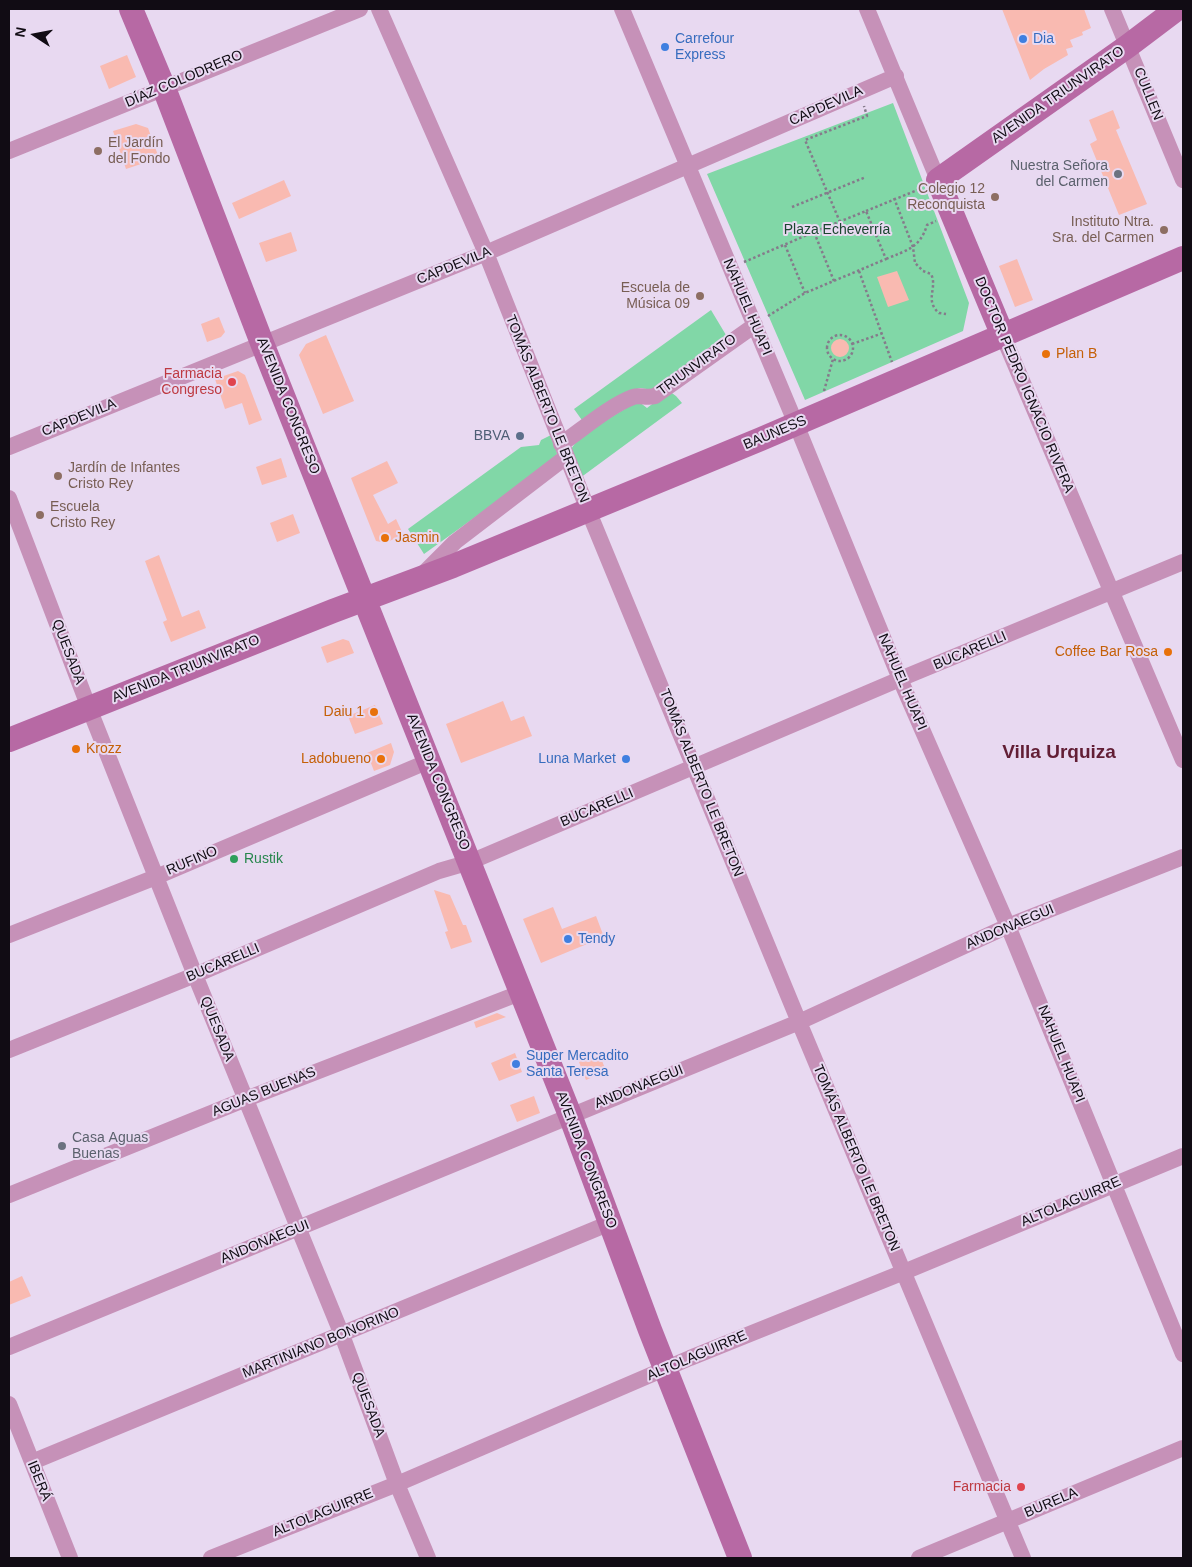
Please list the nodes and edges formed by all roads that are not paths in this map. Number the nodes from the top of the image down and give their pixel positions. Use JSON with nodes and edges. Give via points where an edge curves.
{"nodes":[{"id":1,"x":131,"y":9,"type":"edge"},
{"id":2,"x":360,"y":9,"type":"edge"},
{"id":3,"x":379,"y":9,"type":"edge"},
{"id":4,"x":622,"y":9,"type":"edge"},
{"id":5,"x":867,"y":9,"type":"edge"},
{"id":6,"x":1112,"y":9,"type":"edge"},
{"id":7,"x":1178,"y":9,"type":"edge"},
{"id":8,"x":1128,"y":46,"type":"junction"},
{"id":9,"x":896,"y":76,"type":"junction"},
{"id":10,"x":164,"y":88,"type":"junction"},
{"id":11,"x":9,"y":151,"type":"edge"},
{"id":12,"x":688,"y":167,"type":"junction"},
{"id":13,"x":1183,"y":180,"type":"edge"},
{"id":14,"x":929,"y":185,"type":"junction"},
{"id":15,"x":486,"y":253,"type":"junction"},
{"id":16,"x":1183,"y":258,"type":"edge"},
{"id":17,"x":755,"y":324,"type":"junction"},
{"id":18,"x":1003,"y":336,"type":"junction"},
{"id":19,"x":262,"y":343,"type":"junction"},
{"id":20,"x":796,"y":424,"type":"junction"},
{"id":21,"x":9,"y":446,"type":"edge"},
{"id":22,"x":564,"y":450,"type":"junction"},
{"id":23,"x":9,"y":498,"type":"edge"},
{"id":24,"x":588,"y":510,"type":"junction"},
{"id":25,"x":1183,"y":562,"type":"edge"},
{"id":26,"x":418,"y":579,"type":"junction"},
{"id":27,"x":1112,"y":591,"type":"junction"},
{"id":28,"x":364,"y":599,"type":"junction"},
{"id":29,"x":900,"y":679,"type":"junction"},
{"id":30,"x":89,"y":708,"type":"junction"},
{"id":31,"x":9,"y":740,"type":"edge"},
{"id":32,"x":1183,"y":760,"type":"edge"},
{"id":33,"x":430,"y":761,"type":"junction"},
{"id":34,"x":694,"y":766,"type":"junction"},
{"id":35,"x":1183,"y":857,"type":"edge"},
{"id":36,"x":470,"y":862,"type":"junction"},
{"id":37,"x":156,"y":877,"type":"junction"},
{"id":38,"x":1008,"y":926,"type":"junction"},
{"id":39,"x":9,"y":935,"type":"edge"},
{"id":40,"x":195,"y":975,"type":"junction"},
{"id":41,"x":520,"y":993,"type":"junction"},
{"id":42,"x":798,"y":1022,"type":"junction"},
{"id":43,"x":9,"y":1050,"type":"edge"},
{"id":44,"x":246,"y":1099,"type":"junction"},
{"id":45,"x":570,"y":1115,"type":"junction"},
{"id":46,"x":1183,"y":1156,"type":"edge"},
{"id":47,"x":1115,"y":1184,"type":"junction"},
{"id":48,"x":9,"y":1195,"type":"edge"},
{"id":49,"x":610,"y":1223,"type":"junction"},
{"id":50,"x":298,"y":1229,"type":"junction"},
{"id":51,"x":904,"y":1272,"type":"junction"},
{"id":52,"x":342,"y":1335,"type":"junction"},
{"id":53,"x":9,"y":1347,"type":"edge"},
{"id":54,"x":1183,"y":1354,"type":"edge"},
{"id":55,"x":666,"y":1370,"type":"junction"},
{"id":56,"x":9,"y":1404,"type":"edge"},
{"id":57,"x":1183,"y":1448,"type":"edge"},
{"id":58,"x":32,"y":1462,"type":"junction"},
{"id":59,"x":397,"y":1484,"type":"junction"},
{"id":60,"x":1007,"y":1521,"type":"junction"},
{"id":61,"x":70,"y":1558,"type":"edge"},
{"id":62,"x":211,"y":1558,"type":"edge"},
{"id":63,"x":428,"y":1558,"type":"edge"},
{"id":64,"x":740,"y":1558,"type":"edge"},
{"id":65,"x":919,"y":1558,"type":"edge"},
{"id":66,"x":1023,"y":1558,"type":"edge"}],
"edges":[{"from":1,"to":10,"type":"main road","name":"AVENIDA CONGRESO"},
{"from":2,"to":10,"type":"street","name":"DÍAZ COLODRERO"},
{"from":3,"to":15,"type":"street","name":"TOMÁS ALBERTO LE BRETON"},
{"from":4,"to":12,"type":"street","name":"NAHUEL HUAPI"},
{"from":5,"to":9,"type":"street","name":"DOCTOR PEDRO IGNACIO RIVERA"},
{"from":6,"to":8,"type":"street","name":"CULLEN"},
{"from":7,"to":8,"type":"main road","name":"AVENIDA TRIUNVIRATO"},
{"from":8,"to":13,"type":"street","name":"CULLEN"},
{"from":8,"to":14,"type":"main road","name":"AVENIDA TRIUNVIRATO"},
{"from":9,"to":12,"type":"street","name":"CAPDEVILA"},
{"from":9,"to":14,"type":"street","name":"DOCTOR PEDRO IGNACIO RIVERA"},
{"from":10,"to":11,"type":"street","name":"DÍAZ COLODRERO"},
{"from":10,"to":19,"type":"main road","name":"AVENIDA CONGRESO"},
{"from":12,"to":15,"type":"street","name":"CAPDEVILA"},
{"from":12,"to":17,"type":"street","name":"NAHUEL HUAPI"},
{"from":14,"to":18,"type":"main road","name":"DOCTOR PEDRO IGNACIO RIVERA","via":[[939,217]]},
{"from":15,"to":19,"type":"street","name":"CAPDEVILA"},
{"from":15,"to":22,"type":"street","name":"TOMÁS ALBERTO LE BRETON"},
{"from":16,"to":18,"type":"main road","name":"BAUNESS"},
{"from":17,"to":20,"type":"street","name":"NAHUEL HUAPI"},
{"from":17,"to":22,"type":"street","name":"TRIUNVIRATO","via":[[655,396],[635,396],[617,405]]},
{"from":18,"to":20,"type":"main road","name":"BAUNESS"},
{"from":18,"to":27,"type":"street","name":"DOCTOR PEDRO IGNACIO RIVERA"},
{"from":19,"to":21,"type":"street","name":"CAPDEVILA"},
{"from":19,"to":28,"type":"main road","name":"AVENIDA CONGRESO"},
{"from":20,"to":24,"type":"main road","name":"BAUNESS"},
{"from":20,"to":29,"type":"street","name":"NAHUEL HUAPI"},
{"from":22,"to":24,"type":"street","name":"TOMÁS ALBERTO LE BRETON"},
{"from":22,"to":26,"type":"street","name":"TRIUNVIRATO","via":[[455,542]]},
{"from":23,"to":30,"type":"street","name":"QUESADA"},
{"from":24,"to":26,"type":"main road","name":"BAUNESS"},
{"from":24,"to":34,"type":"street","name":"TOMÁS ALBERTO LE BRETON"},
{"from":25,"to":27,"type":"street","name":"BUCARELLI"},
{"from":26,"to":28,"type":"main road","name":"BAUNESS"},
{"from":27,"to":29,"type":"street","name":"BUCARELLI"},
{"from":27,"to":32,"type":"street","name":"DOCTOR PEDRO IGNACIO RIVERA"},
{"from":28,"to":30,"type":"main road","name":"AVENIDA TRIUNVIRATO"},
{"from":28,"to":33,"type":"main road","name":"AVENIDA CONGRESO"},
{"from":29,"to":34,"type":"street","name":"BUCARELLI"},
{"from":29,"to":38,"type":"street","name":"NAHUEL HUAPI"},
{"from":30,"to":31,"type":"main road","name":"AVENIDA TRIUNVIRATO"},
{"from":30,"to":37,"type":"street","name":"QUESADA"},
{"from":33,"to":36,"type":"main road","name":"AVENIDA CONGRESO"},
{"from":33,"to":37,"type":"street","name":"RUFINO"},
{"from":34,"to":36,"type":"street","name":"BUCARELLI"},
{"from":34,"to":42,"type":"street","name":"TOMÁS ALBERTO LE BRETON"},
{"from":35,"to":38,"type":"street","name":"ANDONAEGUI"},
{"from":36,"to":40,"type":"street","name":"BUCARELLI","via":[[439,872]]},
{"from":36,"to":41,"type":"main road","name":"AVENIDA CONGRESO"},
{"from":37,"to":39,"type":"street","name":"RUFINO"},
{"from":37,"to":40,"type":"street","name":"QUESADA"},
{"from":38,"to":42,"type":"street","name":"ANDONAEGUI"},
{"from":38,"to":47,"type":"street","name":"NAHUEL HUAPI"},
{"from":40,"to":43,"type":"street","name":"BUCARELLI"},
{"from":40,"to":44,"type":"street","name":"QUESADA"},
{"from":41,"to":44,"type":"street","name":"AGUAS BUENAS"},
{"from":41,"to":45,"type":"main road","name":"AVENIDA CONGRESO"},
{"from":42,"to":45,"type":"street","name":"ANDONAEGUI"},
{"from":42,"to":51,"type":"street","name":"TOMÁS ALBERTO LE BRETON"},
{"from":44,"to":48,"type":"street","name":"AGUAS BUENAS"},
{"from":44,"to":50,"type":"street","name":"QUESADA"},
{"from":45,"to":49,"type":"main road","name":"AVENIDA CONGRESO"},
{"from":45,"to":50,"type":"street","name":"ANDONAEGUI"},
{"from":46,"to":47,"type":"street","name":"ALTOLAGUIRRE"},
{"from":47,"to":51,"type":"street","name":"ALTOLAGUIRRE"},
{"from":47,"to":54,"type":"street","name":"NAHUEL HUAPI"},
{"from":49,"to":52,"type":"street","name":"MARTINIANO BONORINO"},
{"from":49,"to":55,"type":"main road","name":"AVENIDA CONGRESO"},
{"from":50,"to":52,"type":"street","name":"QUESADA"},
{"from":50,"to":53,"type":"street","name":"ANDONAEGUI"},
{"from":51,"to":55,"type":"street","name":"ALTOLAGUIRRE"},
{"from":51,"to":60,"type":"street","name":"TOMÁS ALBERTO LE BRETON"},
{"from":52,"to":58,"type":"street","name":"MARTINIANO BONORINO"},
{"from":52,"to":59,"type":"street","name":"QUESADA"},
{"from":55,"to":59,"type":"street","name":"ALTOLAGUIRRE"},
{"from":55,"to":64,"type":"main road","name":"AVENIDA CONGRESO"},
{"from":56,"to":58,"type":"street","name":"IBERÁ"},
{"from":57,"to":60,"type":"street","name":"BURELA"},
{"from":58,"to":61,"type":"street","name":"IBERÁ"},
{"from":59,"to":62,"type":"street","name":"ALTOLAGUIRRE"},
{"from":59,"to":63,"type":"street","name":"QUESADA"},
{"from":60,"to":65,"type":"street","name":"BURELA"},
{"from":60,"to":66,"type":"street","name":"TOMÁS ALBERTO LE BRETON"}]}
